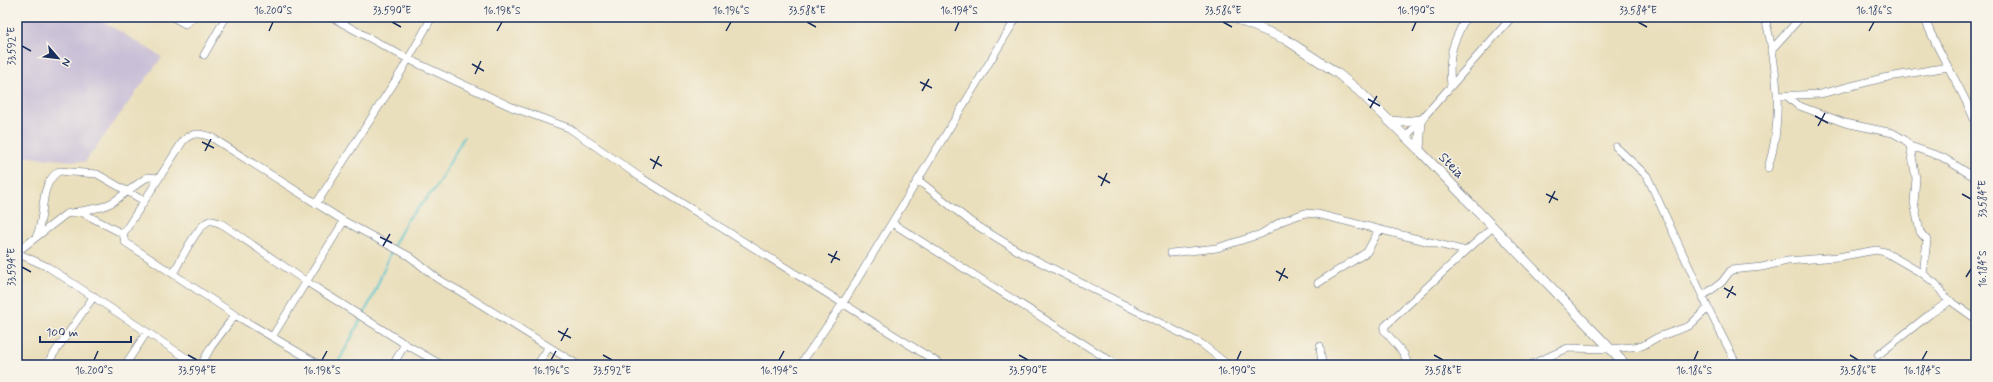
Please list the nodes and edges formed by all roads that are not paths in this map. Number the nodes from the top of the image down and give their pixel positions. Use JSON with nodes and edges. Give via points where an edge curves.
{"nodes":[{"id":1,"x":172,"y":17,"type":"edge"},
{"id":2,"x":193,"y":17,"type":"edge"},
{"id":3,"x":226,"y":17,"type":"edge"},
{"id":4,"x":331,"y":17,"type":"edge"},
{"id":5,"x":432,"y":17,"type":"edge"},
{"id":6,"x":1017,"y":17,"type":"edge"},
{"id":7,"x":1232,"y":17,"type":"edge"},
{"id":8,"x":1466,"y":17,"type":"edge"},
{"id":9,"x":1512,"y":17,"type":"edge"},
{"id":10,"x":1765,"y":17,"type":"edge"},
{"id":11,"x":1801,"y":17,"type":"edge"},
{"id":12,"x":1924,"y":17,"type":"edge"},
{"id":13,"x":1772,"y":49,"type":"junction"},
{"id":14,"x":204,"y":55,"type":"dead end"},
{"id":15,"x":408,"y":59,"type":"junction"},
{"id":16,"x":1948,"y":67,"type":"junction"},
{"id":17,"x":1451,"y":86,"type":"junction"},
{"id":18,"x":1777,"y":96,"type":"junction"},
{"id":19,"x":1787,"y":96,"type":"junction"},
{"id":20,"x":1972,"y":105,"type":"edge"},
{"id":21,"x":1421,"y":120,"type":"junction"},
{"id":22,"x":1389,"y":121,"type":"junction"},
{"id":23,"x":1976,"y":124,"type":"edge"},
{"id":24,"x":1405,"y":138,"type":"junction"},
{"id":25,"x":1910,"y":146,"type":"junction"},
{"id":26,"x":1616,"y":147,"type":"dead end"},
{"id":27,"x":1419,"y":150,"type":"junction"},
{"id":28,"x":1768,"y":168,"type":"dead end"},
{"id":29,"x":159,"y":178,"type":"junction"},
{"id":30,"x":1976,"y":178,"type":"edge"},
{"id":31,"x":918,"y":180,"type":"junction"},
{"id":32,"x":127,"y":191,"type":"junction"},
{"id":33,"x":144,"y":201,"type":"junction"},
{"id":34,"x":316,"y":204,"type":"junction"},
{"id":35,"x":79,"y":211,"type":"junction"},
{"id":36,"x":344,"y":221,"type":"junction"},
{"id":37,"x":892,"y":223,"type":"junction"},
{"id":38,"x":1493,"y":227,"type":"junction"},
{"id":39,"x":1379,"y":230,"type":"junction"},
{"id":40,"x":123,"y":234,"type":"junction"},
{"id":41,"x":36,"y":237,"type":"junction"},
{"id":42,"x":1466,"y":251,"type":"junction"},
{"id":43,"x":17,"y":252,"type":"edge"},
{"id":44,"x":1171,"y":253,"type":"dead end"},
{"id":45,"x":173,"y":274,"type":"junction"},
{"id":46,"x":1923,"y":274,"type":"junction"},
{"id":47,"x":307,"y":282,"type":"junction"},
{"id":48,"x":1318,"y":283,"type":"dead end"},
{"id":49,"x":94,"y":296,"type":"junction"},
{"id":50,"x":1703,"y":296,"type":"junction"},
{"id":51,"x":1950,"y":301,"type":"junction"},
{"id":52,"x":843,"y":303,"type":"junction"},
{"id":53,"x":1708,"y":308,"type":"junction"},
{"id":54,"x":235,"y":315,"type":"junction"},
{"id":55,"x":1976,"y":319,"type":"edge"},
{"id":56,"x":147,"y":332,"type":"junction"},
{"id":57,"x":272,"y":337,"type":"junction"},
{"id":58,"x":405,"y":344,"type":"junction"},
{"id":59,"x":1320,"y":346,"type":"dead end"},
{"id":60,"x":549,"y":347,"type":"junction"},
{"id":61,"x":1610,"y":349,"type":"junction"},
{"id":62,"x":1878,"y":355,"type":"dead end"},
{"id":63,"x":46,"y":365,"type":"edge"},
{"id":64,"x":125,"y":365,"type":"edge"},
{"id":65,"x":197,"y":365,"type":"edge"},
{"id":66,"x":201,"y":365,"type":"edge"},
{"id":67,"x":320,"y":365,"type":"edge"},
{"id":68,"x":392,"y":365,"type":"edge"},
{"id":69,"x":442,"y":365,"type":"edge"},
{"id":70,"x":537,"y":365,"type":"edge"},
{"id":71,"x":578,"y":365,"type":"edge"},
{"id":72,"x":800,"y":365,"type":"edge"},
{"id":73,"x":942,"y":365,"type":"edge"},
{"id":74,"x":1117,"y":365,"type":"edge"},
{"id":75,"x":1228,"y":365,"type":"edge"},
{"id":76,"x":1322,"y":365,"type":"edge"},
{"id":77,"x":1408,"y":365,"type":"edge"},
{"id":78,"x":1530,"y":365,"type":"edge"},
{"id":79,"x":1626,"y":365,"type":"edge"},
{"id":80,"x":1737,"y":365,"type":"edge"}],
"edges":[{"from":1,"to":2,"type":"street","via":[[185,24]]},
{"from":3,"to":14,"type":"street"},
{"from":4,"to":15,"type":"street"},
{"from":5,"to":15,"type":"street"},
{"from":6,"to":31,"type":"street"},
{"from":7,"to":22,"type":"main road","name":"Steia","via":[[1285,39],[1311,55],[1337,73]]},
{"from":8,"to":17,"type":"street","via":[[1450,55]]},
{"from":9,"to":17,"type":"street"},
{"from":10,"to":13,"type":"street"},
{"from":11,"to":13,"type":"street"},
{"from":12,"to":16,"type":"street"},
{"from":13,"to":18,"type":"street"},
{"from":15,"to":34,"type":"street"},
{"from":15,"to":52,"type":"street","via":[[514,108],[568,128],[654,186]]},
{"from":16,"to":19,"type":"street","via":[[1883,78],[1820,94]]},
{"from":16,"to":20,"type":"street"},
{"from":17,"to":21,"type":"street"},
{"from":18,"to":19,"type":"street"},
{"from":18,"to":28,"type":"street","via":[[1776,136]]},
{"from":19,"to":25,"type":"street","via":[[1797,105],[1845,124],[1893,133]]},
{"from":20,"to":23,"type":"street"},
{"from":21,"to":22,"type":"main road"},
{"from":21,"to":24,"type":"street"},
{"from":21,"to":27,"type":"main road"},
{"from":22,"to":24,"type":"main road","name":"Steia"},
{"from":24,"to":27,"type":"main road","name":"Steia"},
{"from":25,"to":30,"type":"street","via":[[1942,157]]},
{"from":25,"to":46,"type":"street","via":[[1916,178],[1914,203],[1920,232],[1927,240]]},
{"from":26,"to":50,"type":"street","via":[[1647,176]]},
{"from":27,"to":38,"type":"main road","name":"Steia"},
{"from":29,"to":32,"type":"street","via":[[148,177]]},
{"from":29,"to":33,"type":"street"},
{"from":29,"to":34,"type":"street","via":[[189,134],[198,133],[217,141]]},
{"from":31,"to":37,"type":"street"},
{"from":31,"to":75,"type":"street","via":[[971,222],[1020,252],[1202,344]]},
{"from":32,"to":33,"type":"street"},
{"from":32,"to":35,"type":"street","via":[[102,207]]},
{"from":32,"to":41,"type":"street","via":[[97,174],[59,171],[48,184],[44,195]]},
{"from":33,"to":40,"type":"street"},
{"from":34,"to":36,"type":"street"},
{"from":35,"to":40,"type":"street"},
{"from":35,"to":41,"type":"street","via":[[66,214]]},
{"from":36,"to":47,"type":"street"},
{"from":36,"to":60,"type":"street","via":[[409,256],[447,285]]},
{"from":37,"to":52,"type":"street"},
{"from":37,"to":74,"type":"street"},
{"from":38,"to":42,"type":"street"},
{"from":38,"to":61,"type":"main road","name":"Steia"},
{"from":39,"to":42,"type":"street"},
{"from":39,"to":44,"type":"street","via":[[1305,213],[1238,242],[1217,248]]},
{"from":39,"to":48,"type":"street","via":[[1367,252]]},
{"from":40,"to":45,"type":"street","via":[[125,242]]},
{"from":41,"to":43,"type":"street"},
{"from":42,"to":77,"type":"street","via":[[1385,326],[1384,330],[1404,354]]},
{"from":43,"to":49,"type":"street","via":[[48,267]]},
{"from":45,"to":47,"type":"street","via":[[198,232],[210,221],[222,224]]},
{"from":45,"to":54,"type":"street"},
{"from":46,"to":50,"type":"street","via":[[1885,252],[1876,250],[1731,270],[1722,282]]},
{"from":46,"to":51,"type":"street","via":[[1936,284]]},
{"from":47,"to":57,"type":"street"},
{"from":47,"to":58,"type":"street"},
{"from":49,"to":56,"type":"street"},
{"from":49,"to":63,"type":"street"},
{"from":50,"to":53,"type":"street"},
{"from":51,"to":55,"type":"street"},
{"from":51,"to":62,"type":"street"},
{"from":52,"to":72,"type":"street"},
{"from":52,"to":73,"type":"street"},
{"from":53,"to":61,"type":"street","via":[[1689,326],[1658,336],[1645,345]]},
{"from":53,"to":80,"type":"street"},
{"from":54,"to":57,"type":"street"},
{"from":54,"to":66,"type":"street"},
{"from":56,"to":64,"type":"street"},
{"from":56,"to":65,"type":"street"},
{"from":57,"to":67,"type":"street"},
{"from":58,"to":68,"type":"street"},
{"from":58,"to":69,"type":"street"},
{"from":59,"to":76,"type":"street"},
{"from":60,"to":70,"type":"street"},
{"from":60,"to":71,"type":"street"},
{"from":61,"to":78,"type":"street","via":[[1568,348]]},
{"from":61,"to":79,"type":"main road","name":"Steia"}]}
